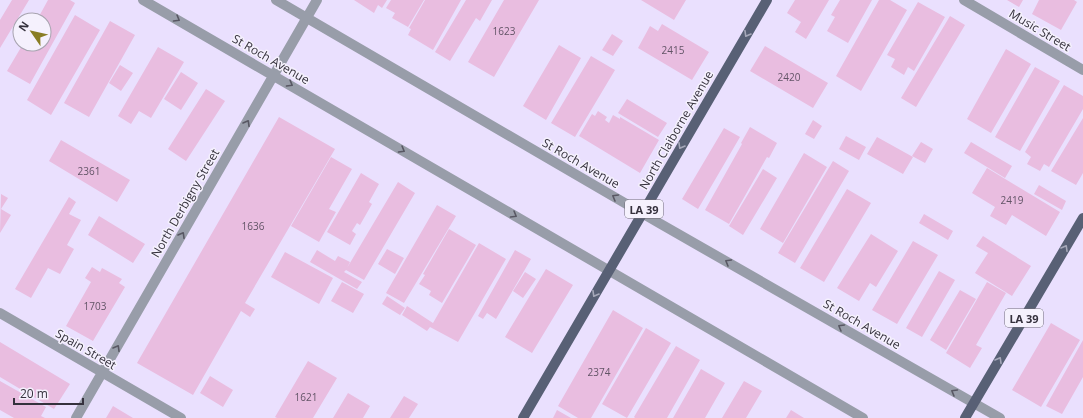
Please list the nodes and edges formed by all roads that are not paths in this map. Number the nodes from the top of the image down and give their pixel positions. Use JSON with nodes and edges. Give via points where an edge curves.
{"nodes":[{"id":1,"x":143,"y":0,"type":"edge"},
{"id":2,"x":276,"y":0,"type":"edge"},
{"id":3,"x":317,"y":0,"type":"edge"},
{"id":4,"x":767,"y":0,"type":"edge"},
{"id":5,"x":964,"y":0,"type":"edge"},
{"id":6,"x":307,"y":18,"type":"junction"},
{"id":7,"x":1083,"y":70,"type":"edge"},
{"id":8,"x":274,"y":75,"type":"junction"},
{"id":9,"x":642,"y":213,"type":"junction"},
{"id":10,"x":1083,"y":218,"type":"edge"},
{"id":11,"x":608,"y":270,"type":"junction"},
{"id":12,"x":0,"y":313,"type":"edge"},
{"id":13,"x":102,"y":373,"type":"junction"},
{"id":14,"x":974,"y":403,"type":"junction"},
{"id":15,"x":76,"y":418,"type":"edge"},
{"id":16,"x":181,"y":418,"type":"edge"},
{"id":17,"x":523,"y":418,"type":"edge"},
{"id":18,"x":863,"y":418,"type":"edge"},
{"id":19,"x":965,"y":418,"type":"edge"},
{"id":20,"x":1000,"y":418,"type":"edge"}],
"edges":[{"from":1,"to":8,"type":"street","name":"St Roch Avenue","one_way":true},
{"from":2,"to":6,"type":"street","name":"St Roch Avenue"},
{"from":3,"to":6,"type":"street","name":"North Derbigny Street"},
{"from":4,"to":9,"type":"main road","name":"North Claiborne Avenue","number":"LA 39","one_way":true},
{"from":5,"to":7,"type":"street","name":"Music Street"},
{"from":6,"to":8,"type":"street","name":"North Derbigny Street"},
{"from":9,"to":6,"type":"street","name":"St Roch Avenue","one_way":true},
{"from":8,"to":11,"type":"street","name":"St Roch Avenue","one_way":true},
{"from":13,"to":8,"type":"street","name":"North Derbigny Street","one_way":true},
{"from":9,"to":11,"type":"main road","name":"North Claiborne Avenue","number":"LA 39"},
{"from":14,"to":9,"type":"street","name":"St Roch Avenue","one_way":true},
{"from":14,"to":10,"type":"main road","number":"LA 39","one_way":true},
{"from":11,"to":17,"type":"main road","name":"North Claiborne Avenue","number":"LA 39","one_way":true},
{"from":11,"to":18,"type":"street","name":"St Roch Avenue"},
{"from":12,"to":13,"type":"street","name":"Spain Street"},
{"from":13,"to":15,"type":"street","name":"North Derbigny Street"},
{"from":13,"to":16,"type":"street","name":"Spain Street"},
{"from":14,"to":19,"type":"main road","number":"LA 39"},
{"from":14,"to":20,"type":"street","name":"St Roch Avenue"}]}
